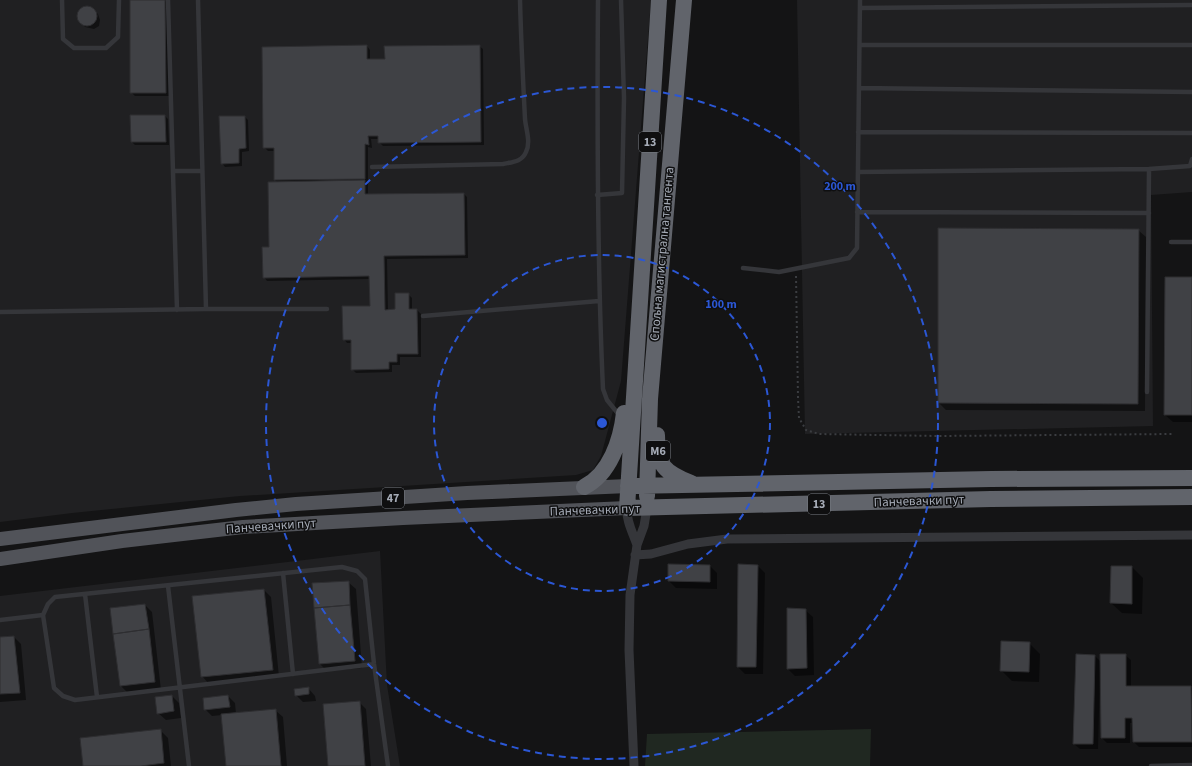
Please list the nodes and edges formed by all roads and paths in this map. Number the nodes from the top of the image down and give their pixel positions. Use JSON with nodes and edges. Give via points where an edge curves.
{"nodes":[{"id":1,"x":62,"y":0,"type":"edge"},
{"id":2,"x":118,"y":0,"type":"edge"},
{"id":3,"x":168,"y":0,"type":"edge"},
{"id":4,"x":198,"y":0,"type":"edge"},
{"id":5,"x":520,"y":0,"type":"edge"},
{"id":6,"x":598,"y":0,"type":"edge"},
{"id":7,"x":621,"y":0,"type":"edge"},
{"id":8,"x":659,"y":0,"type":"edge"},
{"id":9,"x":684,"y":0,"type":"edge"},
{"id":10,"x":860,"y":0,"type":"edge"},
{"id":11,"x":1192,"y":6,"type":"edge"},
{"id":12,"x":860,"y":8,"type":"junction"},
{"id":13,"x":860,"y":45,"type":"junction"},
{"id":14,"x":1192,"y":45,"type":"edge"},
{"id":15,"x":859,"y":88,"type":"junction"},
{"id":16,"x":1192,"y":92,"type":"edge"},
{"id":17,"x":858,"y":132,"type":"junction"},
{"id":18,"x":1192,"y":133,"type":"edge"},
{"id":19,"x":1192,"y":160,"type":"edge"},
{"id":20,"x":372,"y":167,"type":"dead end"},
{"id":21,"x":1149,"y":169,"type":"junction"},
{"id":22,"x":173,"y":171,"type":"junction"},
{"id":23,"x":202,"y":171,"type":"junction"},
{"id":24,"x":858,"y":172,"type":"junction"},
{"id":25,"x":597,"y":195,"type":"junction"},
{"id":26,"x":857,"y":212,"type":"junction"},
{"id":27,"x":1149,"y":213,"type":"junction"},
{"id":28,"x":1171,"y":242,"type":"dead end"},
{"id":29,"x":1192,"y":242,"type":"edge"},
{"id":30,"x":743,"y":268,"type":"dead end"},
{"id":31,"x":796,"y":268,"type":"junction"},
{"id":32,"x":599,"y":301,"type":"junction"},
{"id":33,"x":206,"y":309,"type":"junction"},
{"id":34,"x":327,"y":309,"type":"dead end"},
{"id":35,"x":177,"y":310,"type":"junction"},
{"id":36,"x":0,"y":312,"type":"edge"},
{"id":37,"x":423,"y":316,"type":"dead end"},
{"id":38,"x":635,"y":373,"type":"junction"},
{"id":39,"x":1148,"y":392,"type":"dead end"},
{"id":40,"x":650,"y":398,"type":"junction"},
{"id":41,"x":623,"y":421,"type":"junction"},
{"id":42,"x":1174,"y":434,"type":"dead end"},
{"id":43,"x":1192,"y":478,"type":"edge"},
{"id":44,"x":695,"y":485,"type":"junction"},
{"id":45,"x":628,"y":486,"type":"junction"},
{"id":46,"x":647,"y":486,"type":"junction"},
{"id":47,"x":584,"y":487,"type":"junction"},
{"id":48,"x":1192,"y":497,"type":"edge"},
{"id":49,"x":627,"y":508,"type":"junction"},
{"id":50,"x":647,"y":508,"type":"junction"},
{"id":51,"x":1192,"y":535,"type":"edge"},
{"id":52,"x":0,"y":539,"type":"edge"},
{"id":53,"x":636,"y":550,"type":"junction"},
{"id":54,"x":0,"y":559,"type":"edge"},
{"id":55,"x":283,"y":573,"type":"junction"},
{"id":56,"x":168,"y":586,"type":"junction"},
{"id":57,"x":85,"y":594,"type":"junction"},
{"id":58,"x":43,"y":615,"type":"junction"},
{"id":59,"x":0,"y":620,"type":"edge"},
{"id":60,"x":374,"y":664,"type":"junction"},
{"id":61,"x":294,"y":674,"type":"junction"},
{"id":62,"x":180,"y":687,"type":"junction"},
{"id":63,"x":97,"y":697,"type":"junction"},
{"id":64,"x":1192,"y":765,"type":"edge"},
{"id":65,"x":189,"y":766,"type":"edge"},
{"id":66,"x":388,"y":766,"type":"edge"},
{"id":67,"x":634,"y":766,"type":"edge"},
{"id":68,"x":1151,"y":766,"type":"edge"}],
"edges":[{"from":1,"to":2,"type":"lane","via":[[63,39],[74,48],[106,48],[118,37]]},
{"from":3,"to":22,"type":"lane"},
{"from":4,"to":23,"type":"lane"},
{"from":5,"to":20,"type":"lane","via":[[528,144],[524,157],[503,164]]},
{"from":6,"to":25,"type":"lane"},
{"from":7,"to":25,"type":"lane","via":[[624,98],[622,193]]},
{"from":8,"to":38,"type":"highway","name":"Спољна магистрална тангента","number":"13"},
{"from":9,"to":40,"type":"highway","name":"Спољна магистрална тангента","number":"13"},
{"from":10,"to":12,"type":"lane"},
{"from":11,"to":12,"type":"lane"},
{"from":12,"to":13,"type":"lane"},
{"from":13,"to":14,"type":"lane"},
{"from":13,"to":15,"type":"lane"},
{"from":15,"to":16,"type":"lane"},
{"from":15,"to":17,"type":"lane"},
{"from":17,"to":18,"type":"lane"},
{"from":17,"to":24,"type":"lane"},
{"from":19,"to":21,"type":"lane","via":[[1190,166]]},
{"from":21,"to":24,"type":"lane"},
{"from":21,"to":27,"type":"lane"},
{"from":22,"to":23,"type":"lane"},
{"from":22,"to":35,"type":"lane"},
{"from":23,"to":33,"type":"lane"},
{"from":24,"to":26,"type":"lane"},
{"from":25,"to":32,"type":"lane"},
{"from":26,"to":27,"type":"lane"},
{"from":26,"to":31,"type":"lane","via":[[857,248],[849,258]]},
{"from":27,"to":39,"type":"lane"},
{"from":28,"to":29,"type":"lane"},
{"from":30,"to":31,"type":"lane","via":[[779,272]]},
{"from":31,"to":42,"type":"path","via":[[799,418],[806,430],[819,434],[938,436]]},
{"from":32,"to":37,"type":"lane"},
{"from":32,"to":41,"type":"lane","via":[[603,390],[607,400]]},
{"from":33,"to":34,"type":"lane"},
{"from":33,"to":35,"type":"lane"},
{"from":35,"to":36,"type":"lane"},
{"from":38,"to":41,"type":"highway","via":[[628,389]]},
{"from":38,"to":45,"type":"highway","name":"Спољна магистрална тангента","number":"13"},
{"from":40,"to":44,"type":"highway","number":"M6","via":[[661,462],[672,475]]},
{"from":40,"to":46,"type":"highway","name":"Спољна магистрална тангента","number":"13"},
{"from":41,"to":47,"type":"highway","via":[[607,465],[598,478]]},
{"from":43,"to":44,"type":"highway","name":"Панчевачки пут","number":"13"},
{"from":44,"to":46,"type":"highway","name":"Панчевачки пут","number":"13"},
{"from":45,"to":46,"type":"highway","name":"Панчевачки пут","number":"13"},
{"from":45,"to":47,"type":"main road","name":"Панчевачки пут","number":"47"},
{"from":45,"to":49,"type":"highway","name":"Спољна магистрална тангента","number":"13"},
{"from":46,"to":50,"type":"highway","name":"Спољна магистрална тангента","number":"13"},
{"from":47,"to":52,"type":"main road","name":"Панчевачки пут","number":"47","via":[[296,504]]},
{"from":48,"to":50,"type":"highway","name":"Панчевачки пут","number":"13","via":[[992,499]]},
{"from":49,"to":50,"type":"highway","name":"Панчевачки пут","number":"13"},
{"from":49,"to":53,"type":"street","via":[[627,520],[634,535]]},
{"from":49,"to":54,"type":"main road","name":"Панчевачки пут","number":"47","via":[[243,527]]},
{"from":50,"to":53,"type":"street"},
{"from":51,"to":53,"type":"street","via":[[727,539],[688,544],[656,554]]},
{"from":53,"to":67,"type":"street","via":[[630,595],[629,650]]},
{"from":55,"to":56,"type":"lane"},
{"from":55,"to":60,"type":"lane","via":[[342,567],[357,570],[365,578]]},
{"from":55,"to":61,"type":"lane"},
{"from":56,"to":57,"type":"lane"},
{"from":56,"to":62,"type":"lane"},
{"from":57,"to":58,"type":"lane","via":[[55,597]]},
{"from":57,"to":63,"type":"lane"},
{"from":58,"to":59,"type":"lane"},
{"from":58,"to":63,"type":"lane","via":[[54,688],[63,696],[75,700]]},
{"from":60,"to":61,"type":"lane"},
{"from":60,"to":66,"type":"lane"},
{"from":61,"to":62,"type":"lane"},
{"from":62,"to":63,"type":"lane"},
{"from":62,"to":65,"type":"lane"},
{"from":64,"to":68,"type":"lane"}]}
